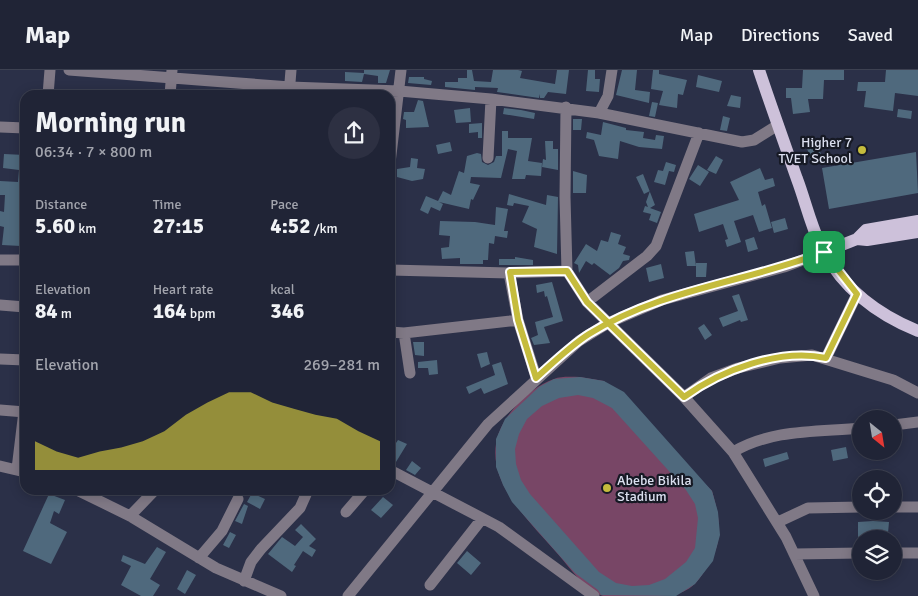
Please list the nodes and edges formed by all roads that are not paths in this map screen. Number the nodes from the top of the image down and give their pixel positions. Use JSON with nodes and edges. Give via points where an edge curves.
{"nodes":[{"id":1,"x":50,"y":70,"type":"edge"},
{"id":2,"x":69,"y":70,"type":"edge"},
{"id":3,"x":291,"y":70,"type":"edge"},
{"id":4,"x":400,"y":70,"type":"edge"},
{"id":5,"x":612,"y":70,"type":"edge"},
{"id":6,"x":759,"y":70,"type":"edge"},
{"id":7,"x":171,"y":74,"type":"edge"},
{"id":8,"x":48,"y":90,"type":"edge"},
{"id":9,"x":170,"y":90,"type":"edge"},
{"id":10,"x":282,"y":90,"type":"edge"},
{"id":11,"x":289,"y":90,"type":"edge"},
{"id":12,"x":395,"y":91,"type":"edge"},
{"id":13,"x":399,"y":91,"type":"junction"},
{"id":14,"x":491,"y":99,"type":"junction"},
{"id":15,"x":566,"y":107,"type":"junction"},
{"id":16,"x":599,"y":113,"type":"junction"},
{"id":17,"x":395,"y":123,"type":"edge"},
{"id":18,"x":778,"y":125,"type":"junction"},
{"id":19,"x":0,"y":126,"type":"edge"},
{"id":20,"x":20,"y":128,"type":"edge"},
{"id":21,"x":699,"y":133,"type":"junction"},
{"id":22,"x":488,"y":158,"type":"dead end"},
{"id":23,"x":918,"y":221,"type":"edge"},
{"id":24,"x":918,"y":232,"type":"edge"},
{"id":25,"x":857,"y":239,"type":"junction"},
{"id":26,"x":824,"y":252,"type":"junction"},
{"id":27,"x":0,"y":260,"type":"edge"},
{"id":28,"x":20,"y":260,"type":"edge"},
{"id":29,"x":395,"y":270,"type":"edge"},
{"id":30,"x":567,"y":271,"type":"junction"},
{"id":31,"x":510,"y":272,"type":"junction"},
{"id":32,"x":857,"y":294,"type":"junction"},
{"id":33,"x":587,"y":302,"type":"junction"},
{"id":34,"x":0,"y":305,"type":"edge"},
{"id":35,"x":20,"y":307,"type":"edge"},
{"id":36,"x":518,"y":320,"type":"junction"},
{"id":37,"x":608,"y":323,"type":"junction"},
{"id":38,"x":918,"y":331,"type":"edge"},
{"id":39,"x":395,"y":332,"type":"edge"},
{"id":40,"x":404,"y":333,"type":"junction"},
{"id":41,"x":826,"y":358,"type":"junction"},
{"id":42,"x":0,"y":359,"type":"edge"},
{"id":43,"x":20,"y":360,"type":"edge"},
{"id":44,"x":410,"y":373,"type":"dead end"},
{"id":45,"x":536,"y":378,"type":"junction"},
{"id":46,"x":918,"y":393,"type":"edge"},
{"id":47,"x":684,"y":397,"type":"junction"},
{"id":48,"x":20,"y":409,"type":"edge"},
{"id":49,"x":0,"y":410,"type":"edge"},
{"id":50,"x":918,"y":422,"type":"edge"},
{"id":51,"x":902,"y":424,"type":"edge"},
{"id":52,"x":852,"y":429,"type":"edge"},
{"id":53,"x":733,"y":452,"type":"junction"},
{"id":54,"x":0,"y":466,"type":"edge"},
{"id":55,"x":20,"y":471,"type":"edge"},
{"id":56,"x":395,"y":473,"type":"edge"},
{"id":57,"x":432,"y":493,"type":"junction"},
{"id":58,"x":102,"y":495,"type":"edge"},
{"id":59,"x":150,"y":495,"type":"edge"},
{"id":60,"x":306,"y":495,"type":"edge"},
{"id":61,"x":360,"y":495,"type":"edge"},
{"id":62,"x":238,"y":499,"type":"dead end"},
{"id":63,"x":852,"y":507,"type":"edge"},
{"id":64,"x":902,"y":507,"type":"edge"},
{"id":65,"x":918,"y":507,"type":"edge"},
{"id":66,"x":346,"y":512,"type":"dead end"},
{"id":67,"x":130,"y":516,"type":"junction"},
{"id":68,"x":481,"y":520,"type":"junction"},
{"id":69,"x":778,"y":522,"type":"junction"},
{"id":70,"x":852,"y":553,"type":"edge"},
{"id":71,"x":902,"y":553,"type":"edge"},
{"id":72,"x":796,"y":554,"type":"junction"},
{"id":73,"x":918,"y":554,"type":"edge"},
{"id":74,"x":199,"y":558,"type":"junction"},
{"id":75,"x":244,"y":581,"type":"junction"},
{"id":76,"x":430,"y":585,"type":"dead end"},
{"id":77,"x":281,"y":596,"type":"edge"},
{"id":78,"x":348,"y":596,"type":"edge"},
{"id":79,"x":594,"y":596,"type":"edge"},
{"id":80,"x":814,"y":596,"type":"edge"}],
"edges":[{"from":1,"to":8,"type":"street"},
{"from":2,"to":7,"type":"street"},
{"from":3,"to":11,"type":"street"},
{"from":4,"to":13,"type":"street"},
{"from":5,"to":16,"type":"street","via":[[608,96]]},
{"from":6,"to":18,"type":"main road"},
{"from":7,"to":9,"type":"street"},
{"from":7,"to":10,"type":"street"},
{"from":12,"to":13,"type":"street"},
{"from":13,"to":14,"type":"street"},
{"from":13,"to":17,"type":"street"},
{"from":14,"to":15,"type":"street"},
{"from":14,"to":22,"type":"street"},
{"from":15,"to":16,"type":"street"},
{"from":15,"to":30,"type":"street","via":[[564,197]]},
{"from":16,"to":21,"type":"street"},
{"from":18,"to":21,"type":"street","via":[[747,143]]},
{"from":18,"to":26,"type":"main road"},
{"from":19,"to":20,"type":"street"},
{"from":21,"to":33,"type":"street","via":[[656,246]]},
{"from":23,"to":25,"type":"main road","via":[[866,230]]},
{"from":24,"to":25,"type":"main road"},
{"from":25,"to":26,"type":"main road"},
{"from":26,"to":32,"type":"main road"},
{"from":26,"to":37,"type":"street","via":[[784,267],[688,291]]},
{"from":27,"to":28,"type":"street"},
{"from":29,"to":31,"type":"street"},
{"from":30,"to":31,"type":"street"},
{"from":30,"to":33,"type":"street"},
{"from":31,"to":36,"type":"street"},
{"from":32,"to":38,"type":"main road","via":[[888,317]]},
{"from":32,"to":41,"type":"street"},
{"from":33,"to":37,"type":"street"},
{"from":34,"to":35,"type":"street"},
{"from":36,"to":40,"type":"street"},
{"from":36,"to":45,"type":"street"},
{"from":37,"to":45,"type":"street","via":[[579,341]]},
{"from":37,"to":47,"type":"street"},
{"from":39,"to":40,"type":"street"},
{"from":40,"to":44,"type":"street"},
{"from":41,"to":46,"type":"street","via":[[894,380]]},
{"from":41,"to":47,"type":"street","via":[[795,356],[749,365],[711,378]]},
{"from":42,"to":43,"type":"street"},
{"from":45,"to":57,"type":"street","via":[[482,430]]},
{"from":47,"to":53,"type":"street"},
{"from":48,"to":49,"type":"street"},
{"from":50,"to":51,"type":"street"},
{"from":52,"to":53,"type":"street","via":[[769,436]]},
{"from":53,"to":69,"type":"street"},
{"from":54,"to":55,"type":"street"},
{"from":56,"to":57,"type":"street"},
{"from":57,"to":68,"type":"street"},
{"from":57,"to":78,"type":"street"},
{"from":58,"to":67,"type":"street"},
{"from":59,"to":67,"type":"street"},
{"from":60,"to":75,"type":"street","via":[[300,508],[261,548]]},
{"from":61,"to":66,"type":"street"},
{"from":62,"to":74,"type":"street","via":[[222,531]]},
{"from":63,"to":69,"type":"street","via":[[808,508]]},
{"from":64,"to":65,"type":"street"},
{"from":67,"to":74,"type":"street"},
{"from":68,"to":76,"type":"street"},
{"from":68,"to":79,"type":"street","via":[[513,536]]},
{"from":69,"to":72,"type":"street"},
{"from":70,"to":72,"type":"street"},
{"from":71,"to":73,"type":"street"},
{"from":72,"to":80,"type":"street"},
{"from":74,"to":75,"type":"street"},
{"from":75,"to":77,"type":"street"}]}
